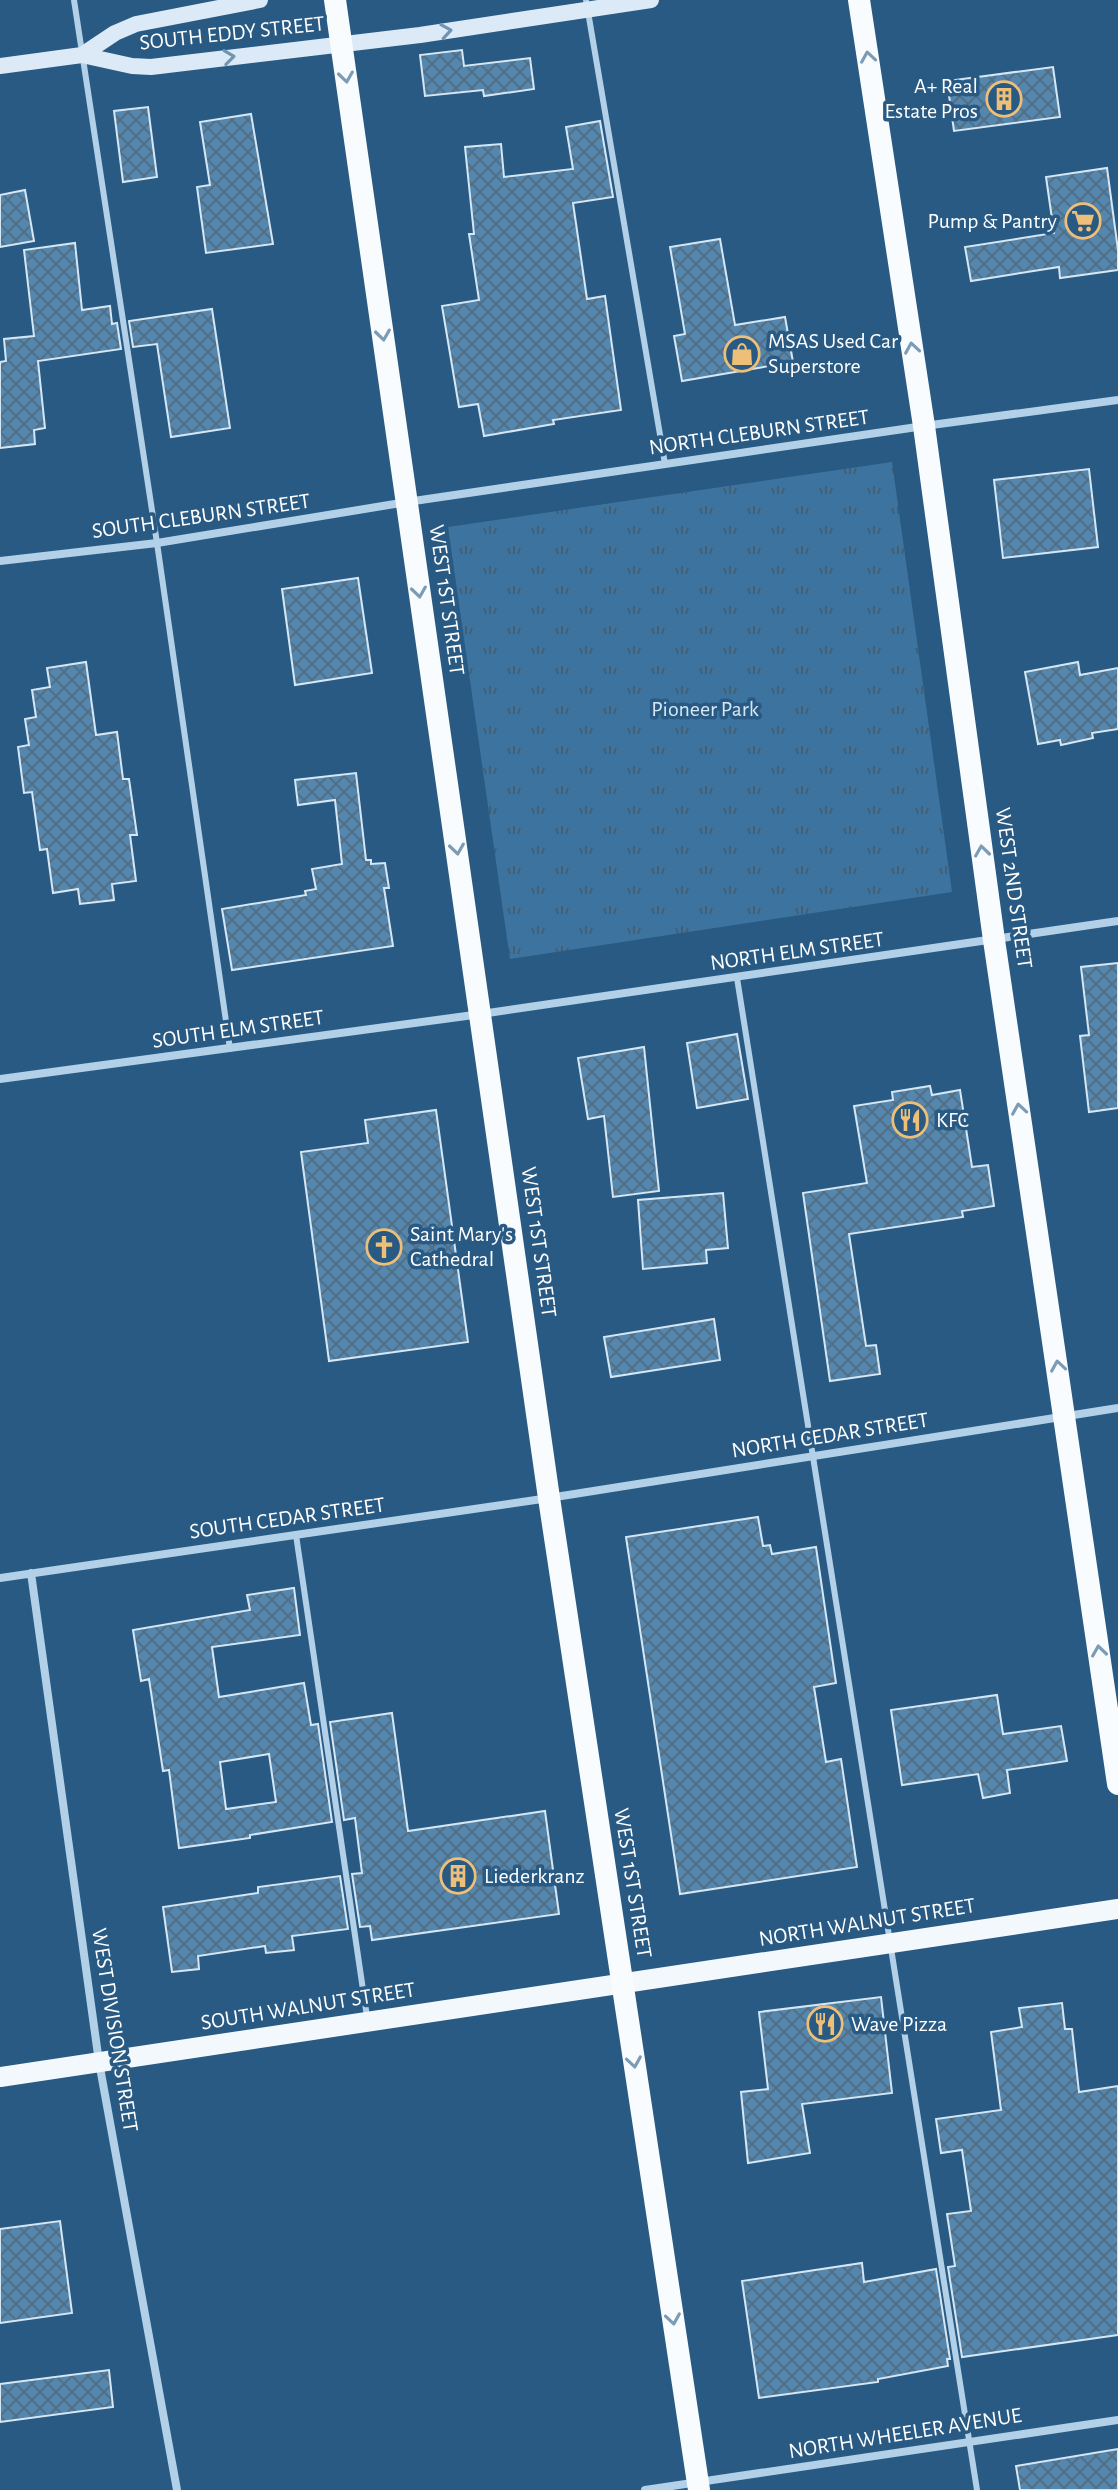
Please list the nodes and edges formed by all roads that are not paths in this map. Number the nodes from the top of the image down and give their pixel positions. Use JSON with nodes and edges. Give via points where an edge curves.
{"nodes":[{"id":1,"x":74,"y":0,"type":"edge"},
{"id":2,"x":260,"y":0,"type":"edge"},
{"id":3,"x":335,"y":0,"type":"edge"},
{"id":4,"x":651,"y":0,"type":"edge"},
{"id":5,"x":859,"y":0,"type":"edge"},
{"id":6,"x":587,"y":5,"type":"edge"},
{"id":7,"x":341,"y":43,"type":"junction"},
{"id":8,"x":82,"y":55,"type":"junction"},
{"id":9,"x":0,"y":66,"type":"edge"},
{"id":10,"x":1118,"y":400,"type":"edge"},
{"id":11,"x":924,"y":426,"type":"junction"},
{"id":12,"x":665,"y":464,"type":"junction"},
{"id":13,"x":407,"y":502,"type":"junction"},
{"id":14,"x":157,"y":543,"type":"junction"},
{"id":15,"x":0,"y":561,"type":"edge"},
{"id":16,"x":1118,"y":921,"type":"edge"},
{"id":17,"x":994,"y":940,"type":"junction"},
{"id":18,"x":737,"y":978,"type":"junction"},
{"id":19,"x":481,"y":1014,"type":"junction"},
{"id":20,"x":230,"y":1049,"type":"junction"},
{"id":21,"x":0,"y":1079,"type":"edge"},
{"id":22,"x":1118,"y":1408,"type":"edge"},
{"id":23,"x":1065,"y":1416,"type":"junction"},
{"id":24,"x":813,"y":1456,"type":"junction"},
{"id":25,"x":549,"y":1498,"type":"junction"},
{"id":26,"x":296,"y":1535,"type":"junction"},
{"id":27,"x":31,"y":1573,"type":"junction"},
{"id":28,"x":0,"y":1578,"type":"edge"},
{"id":29,"x":1118,"y":1784,"type":"edge"},
{"id":30,"x":1118,"y":1909,"type":"edge"},
{"id":31,"x":891,"y":1942,"type":"junction"},
{"id":32,"x":623,"y":1985,"type":"junction"},
{"id":33,"x":368,"y":2020,"type":"junction"},
{"id":34,"x":99,"y":2062,"type":"junction"},
{"id":35,"x":0,"y":2077,"type":"edge"},
{"id":36,"x":1118,"y":2420,"type":"edge"},
{"id":37,"x":970,"y":2441,"type":"junction"},
{"id":38,"x":698,"y":2486,"type":"edge"},
{"id":39,"x":177,"y":2490,"type":"edge"},
{"id":40,"x":645,"y":2490,"type":"edge"},
{"id":41,"x":977,"y":2490,"type":"edge"}],
"edges":[{"from":1,"to":8,"type":"lane"},
{"from":2,"to":8,"type":"main road","name":"SOUTH EDDY STREET","via":[[136,24]]},
{"from":3,"to":7,"type":"highway","name":"WEST 1ST STREET"},
{"from":4,"to":6,"type":"main road","name":"SOUTH EDDY STREET"},
{"from":11,"to":5,"type":"highway","name":"WEST 2ND STREET","one_way":true},
{"from":7,"to":6,"type":"main road","name":"SOUTH EDDY STREET","one_way":true,"via":[[420,35]]},
{"from":6,"to":12,"type":"lane"},
{"from":8,"to":7,"type":"main road","name":"SOUTH EDDY STREET","one_way":true,"via":[[151,67]]},
{"from":7,"to":13,"type":"highway","name":"WEST 1ST STREET","one_way":true},
{"from":8,"to":9,"type":"main road","name":"SOUTH EDDY STREET"},
{"from":8,"to":14,"type":"lane"},
{"from":10,"to":11,"type":"street","name":"NORTH CLEBURN STREET"},
{"from":11,"to":12,"type":"street","name":"NORTH CLEBURN STREET"},
{"from":17,"to":11,"type":"highway","name":"WEST 2ND STREET","one_way":true},
{"from":12,"to":13,"type":"street","name":"NORTH CLEBURN STREET"},
{"from":13,"to":14,"type":"street","name":"SOUTH CLEBURN STREET"},
{"from":13,"to":19,"type":"highway","name":"WEST 1ST STREET","one_way":true},
{"from":14,"to":15,"type":"street","name":"SOUTH CLEBURN STREET"},
{"from":14,"to":20,"type":"lane"},
{"from":16,"to":17,"type":"street","name":"NORTH ELM STREET"},
{"from":17,"to":18,"type":"street","name":"NORTH ELM STREET"},
{"from":23,"to":17,"type":"highway","name":"WEST 2ND STREET","one_way":true},
{"from":18,"to":19,"type":"street","name":"NORTH ELM STREET"},
{"from":18,"to":24,"type":"lane"},
{"from":19,"to":20,"type":"street","name":"SOUTH ELM STREET"},
{"from":19,"to":25,"type":"highway","name":"WEST 1ST STREET"},
{"from":20,"to":21,"type":"street","name":"SOUTH ELM STREET"},
{"from":22,"to":23,"type":"street","name":"NORTH CEDAR STREET"},
{"from":23,"to":24,"type":"street","name":"NORTH CEDAR STREET"},
{"from":29,"to":23,"type":"highway","name":"WEST 2ND STREET","one_way":true},
{"from":24,"to":25,"type":"street","name":"NORTH CEDAR STREET"},
{"from":24,"to":31,"type":"lane"},
{"from":25,"to":26,"type":"street","name":"SOUTH CEDAR STREET"},
{"from":25,"to":32,"type":"highway","name":"WEST 1ST STREET"},
{"from":26,"to":27,"type":"street","name":"SOUTH CEDAR STREET"},
{"from":26,"to":33,"type":"lane"},
{"from":27,"to":28,"type":"street","name":"SOUTH CEDAR STREET"},
{"from":27,"to":34,"type":"street","name":"WEST DIVISION STREET"},
{"from":30,"to":31,"type":"main road","name":"NORTH WALNUT STREET"},
{"from":31,"to":32,"type":"main road","name":"NORTH WALNUT STREET"},
{"from":31,"to":37,"type":"lane"},
{"from":32,"to":33,"type":"main road","name":"SOUTH WALNUT STREET"},
{"from":32,"to":38,"type":"highway","name":"WEST 1ST STREET","one_way":true},
{"from":33,"to":34,"type":"main road","name":"SOUTH WALNUT STREET"},
{"from":34,"to":35,"type":"main road","name":"SOUTH WALNUT STREET"},
{"from":34,"to":39,"type":"street","name":"WEST DIVISION STREET"},
{"from":36,"to":37,"type":"street","name":"NORTH WHEELER AVENUE"},
{"from":37,"to":38,"type":"street","name":"NORTH WHEELER AVENUE"},
{"from":37,"to":41,"type":"lane"},
{"from":38,"to":40,"type":"street","name":"NORTH WHEELER AVENUE"}]}
